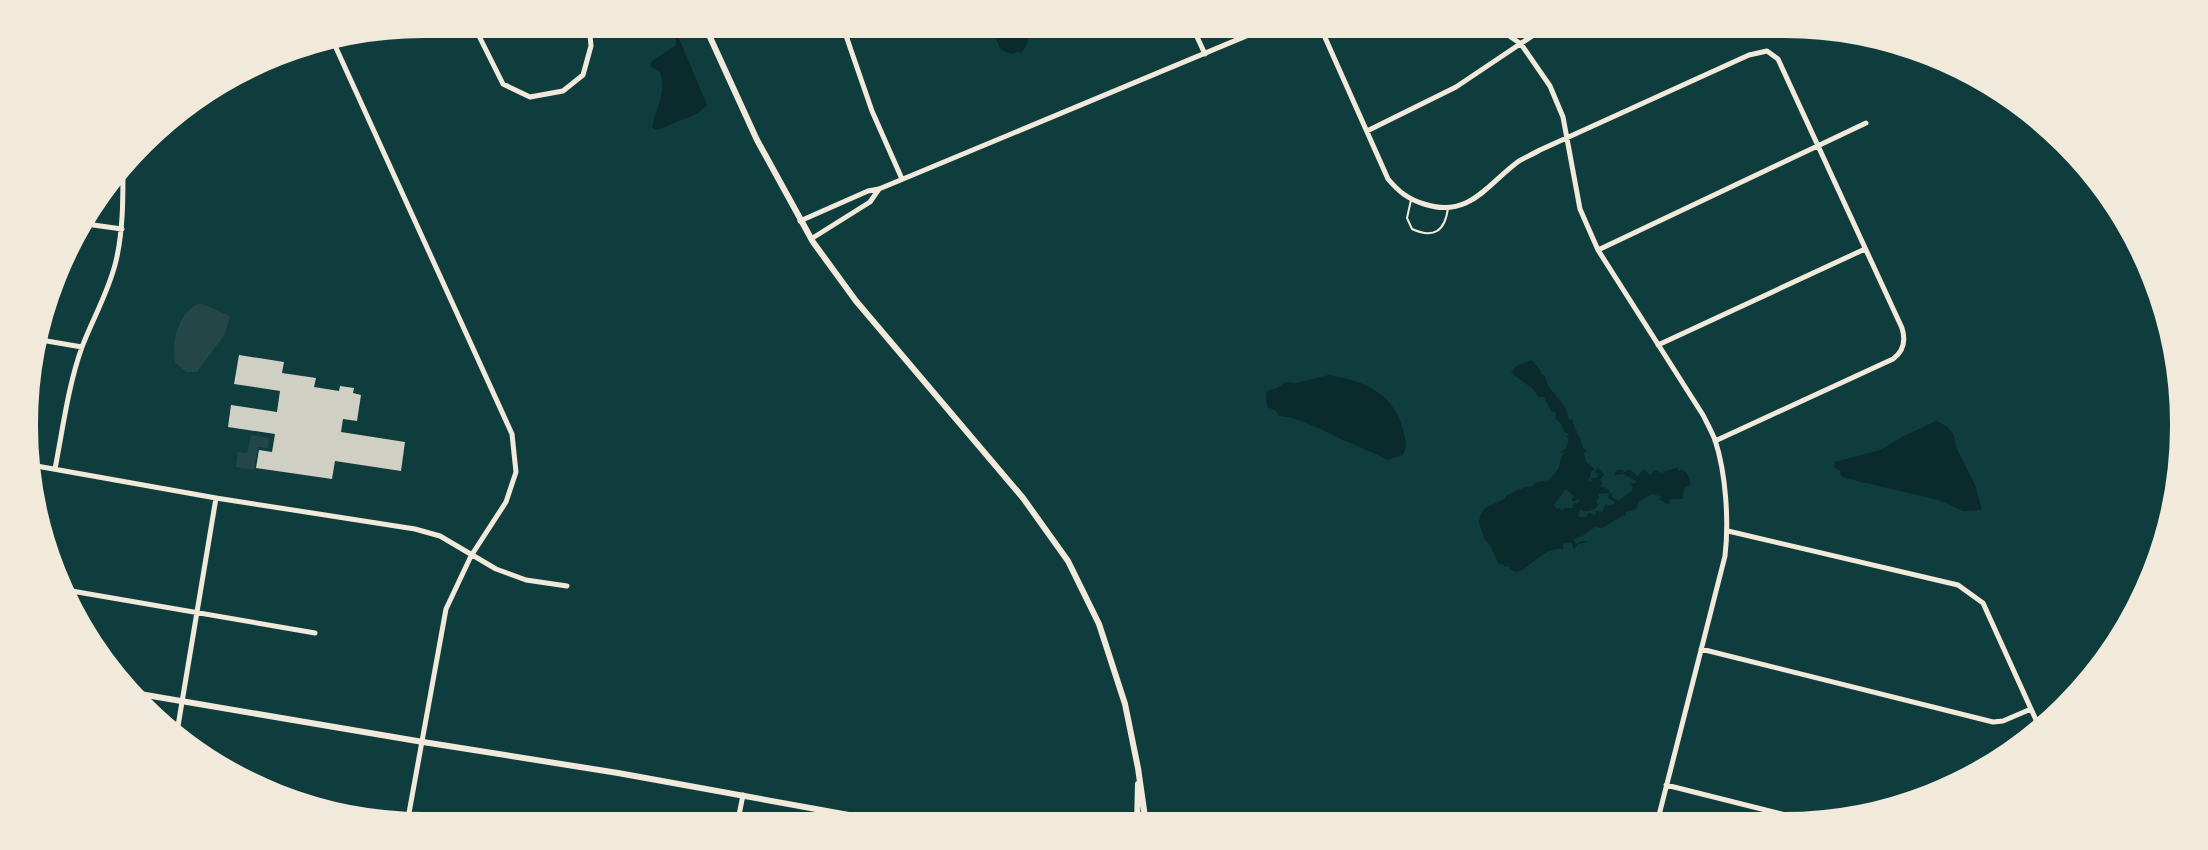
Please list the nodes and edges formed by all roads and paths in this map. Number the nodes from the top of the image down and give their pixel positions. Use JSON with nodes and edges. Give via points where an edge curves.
{"nodes":[{"id":1,"x":479,"y":34,"type":"edge"},
{"id":2,"x":590,"y":34,"type":"edge"},
{"id":3,"x":709,"y":34,"type":"edge"},
{"id":4,"x":845,"y":34,"type":"edge"},
{"id":5,"x":1196,"y":34,"type":"edge"},
{"id":6,"x":1252,"y":34,"type":"edge"},
{"id":7,"x":1324,"y":34,"type":"edge"},
{"id":8,"x":1506,"y":34,"type":"edge"},
{"id":9,"x":1536,"y":34,"type":"edge"},
{"id":10,"x":1521,"y":44,"type":"junction"},
{"id":11,"x":335,"y":45,"type":"edge"},
{"id":12,"x":1205,"y":54,"type":"junction"},
{"id":13,"x":1866,"y":123,"type":"dead end"},
{"id":14,"x":1367,"y":131,"type":"junction"},
{"id":15,"x":1567,"y":139,"type":"junction"},
{"id":16,"x":1819,"y":146,"type":"junction"},
{"id":17,"x":123,"y":178,"type":"edge"},
{"id":18,"x":902,"y":179,"type":"junction"},
{"id":19,"x":879,"y":189,"type":"junction"},
{"id":20,"x":1411,"y":200,"type":"junction"},
{"id":21,"x":1448,"y":208,"type":"junction"},
{"id":22,"x":800,"y":221,"type":"junction"},
{"id":23,"x":90,"y":225,"type":"edge"},
{"id":24,"x":122,"y":229,"type":"junction"},
{"id":25,"x":811,"y":239,"type":"junction"},
{"id":26,"x":1865,"y":249,"type":"junction"},
{"id":27,"x":1598,"y":250,"type":"junction"},
{"id":28,"x":44,"y":341,"type":"edge"},
{"id":29,"x":1658,"y":345,"type":"junction"},
{"id":30,"x":82,"y":347,"type":"junction"},
{"id":31,"x":1715,"y":441,"type":"junction"},
{"id":32,"x":37,"y":466,"type":"edge"},
{"id":33,"x":55,"y":469,"type":"junction"},
{"id":34,"x":216,"y":498,"type":"junction"},
{"id":35,"x":1728,"y":531,"type":"junction"},
{"id":36,"x":471,"y":555,"type":"junction"},
{"id":37,"x":567,"y":586,"type":"dead end"},
{"id":38,"x":72,"y":591,"type":"edge"},
{"id":39,"x":198,"y":612,"type":"junction"},
{"id":40,"x":315,"y":633,"type":"dead end"},
{"id":41,"x":1701,"y":649,"type":"junction"},
{"id":42,"x":143,"y":694,"type":"edge"},
{"id":43,"x":183,"y":701,"type":"junction"},
{"id":44,"x":2031,"y":709,"type":"junction"},
{"id":45,"x":2037,"y":722,"type":"edge"},
{"id":46,"x":178,"y":727,"type":"edge"},
{"id":47,"x":423,"y":742,"type":"junction"},
{"id":48,"x":1138,"y":768,"type":"junction"},
{"id":49,"x":1666,"y":785,"type":"junction"},
{"id":50,"x":742,"y":795,"type":"junction"},
{"id":51,"x":409,"y":815,"type":"edge"},
{"id":52,"x":738,"y":816,"type":"edge"},
{"id":53,"x":855,"y":816,"type":"edge"},
{"id":54,"x":1137,"y":816,"type":"edge"},
{"id":55,"x":1145,"y":816,"type":"edge"},
{"id":56,"x":1659,"y":816,"type":"edge"},
{"id":57,"x":1788,"y":816,"type":"edge"}],
"edges":[{"from":1,"to":2,"type":"street","via":[[503,84],[530,97],[563,92],[583,75],[591,46]]},
{"from":3,"to":22,"type":"street"},
{"from":4,"to":18,"type":"street","via":[[872,111]]},
{"from":5,"to":12,"type":"street"},
{"from":6,"to":12,"type":"street"},
{"from":7,"to":14,"type":"street"},
{"from":8,"to":10,"type":"street"},
{"from":9,"to":10,"type":"street"},
{"from":10,"to":14,"type":"street","via":[[1456,87]]},
{"from":10,"to":15,"type":"street","via":[[1550,86]]},
{"from":11,"to":36,"type":"street","via":[[512,434],[516,472],[506,502]]},
{"from":12,"to":18,"type":"street"},
{"from":13,"to":16,"type":"street"},
{"from":14,"to":20,"type":"street","via":[[1388,179]]},
{"from":15,"to":16,"type":"street","via":[[1749,55],[1767,51],[1781,64]]},
{"from":15,"to":21,"type":"street","via":[[1519,162],[1474,200]]},
{"from":15,"to":27,"type":"street","via":[[1580,209]]},
{"from":16,"to":26,"type":"street"},
{"from":16,"to":27,"type":"street"},
{"from":17,"to":24,"type":"street"},
{"from":18,"to":19,"type":"street"},
{"from":19,"to":22,"type":"street"},
{"from":19,"to":25,"type":"street","via":[[870,202]]},
{"from":20,"to":21,"type":"street"},
{"from":20,"to":21,"type":"lane","via":[[1407,218],[1412,229],[1421,233],[1438,231],[1447,219]]},
{"from":22,"to":25,"type":"street"},
{"from":23,"to":24,"type":"street"},
{"from":24,"to":30,"type":"street","via":[[116,262]]},
{"from":25,"to":48,"type":"street","via":[[856,302],[1023,498],[1068,561],[1099,624],[1125,704]]},
{"from":26,"to":29,"type":"street"},
{"from":26,"to":31,"type":"street","via":[[1902,328],[1905,339],[1899,355]]},
{"from":27,"to":29,"type":"street"},
{"from":28,"to":30,"type":"street"},
{"from":29,"to":31,"type":"street"},
{"from":30,"to":33,"type":"street"},
{"from":31,"to":35,"type":"street"},
{"from":32,"to":33,"type":"street"},
{"from":33,"to":34,"type":"street"},
{"from":34,"to":36,"type":"street","via":[[415,530],[440,536]]},
{"from":34,"to":39,"type":"street"},
{"from":35,"to":41,"type":"street"},
{"from":35,"to":44,"type":"street","via":[[1958,585],[1983,603]]},
{"from":36,"to":37,"type":"street","via":[[526,580]]},
{"from":36,"to":47,"type":"street","via":[[446,609]]},
{"from":38,"to":39,"type":"street"},
{"from":39,"to":40,"type":"street"},
{"from":39,"to":43,"type":"street"},
{"from":41,"to":44,"type":"street","via":[[1993,722]]},
{"from":41,"to":49,"type":"street"},
{"from":42,"to":43,"type":"street"},
{"from":43,"to":46,"type":"street"},
{"from":43,"to":47,"type":"street"},
{"from":44,"to":45,"type":"street"},
{"from":47,"to":50,"type":"street"},
{"from":47,"to":51,"type":"street"},
{"from":48,"to":54,"type":"street"},
{"from":48,"to":55,"type":"street"},
{"from":49,"to":56,"type":"street"},
{"from":49,"to":57,"type":"street"},
{"from":50,"to":52,"type":"street"},
{"from":50,"to":53,"type":"street"}]}
